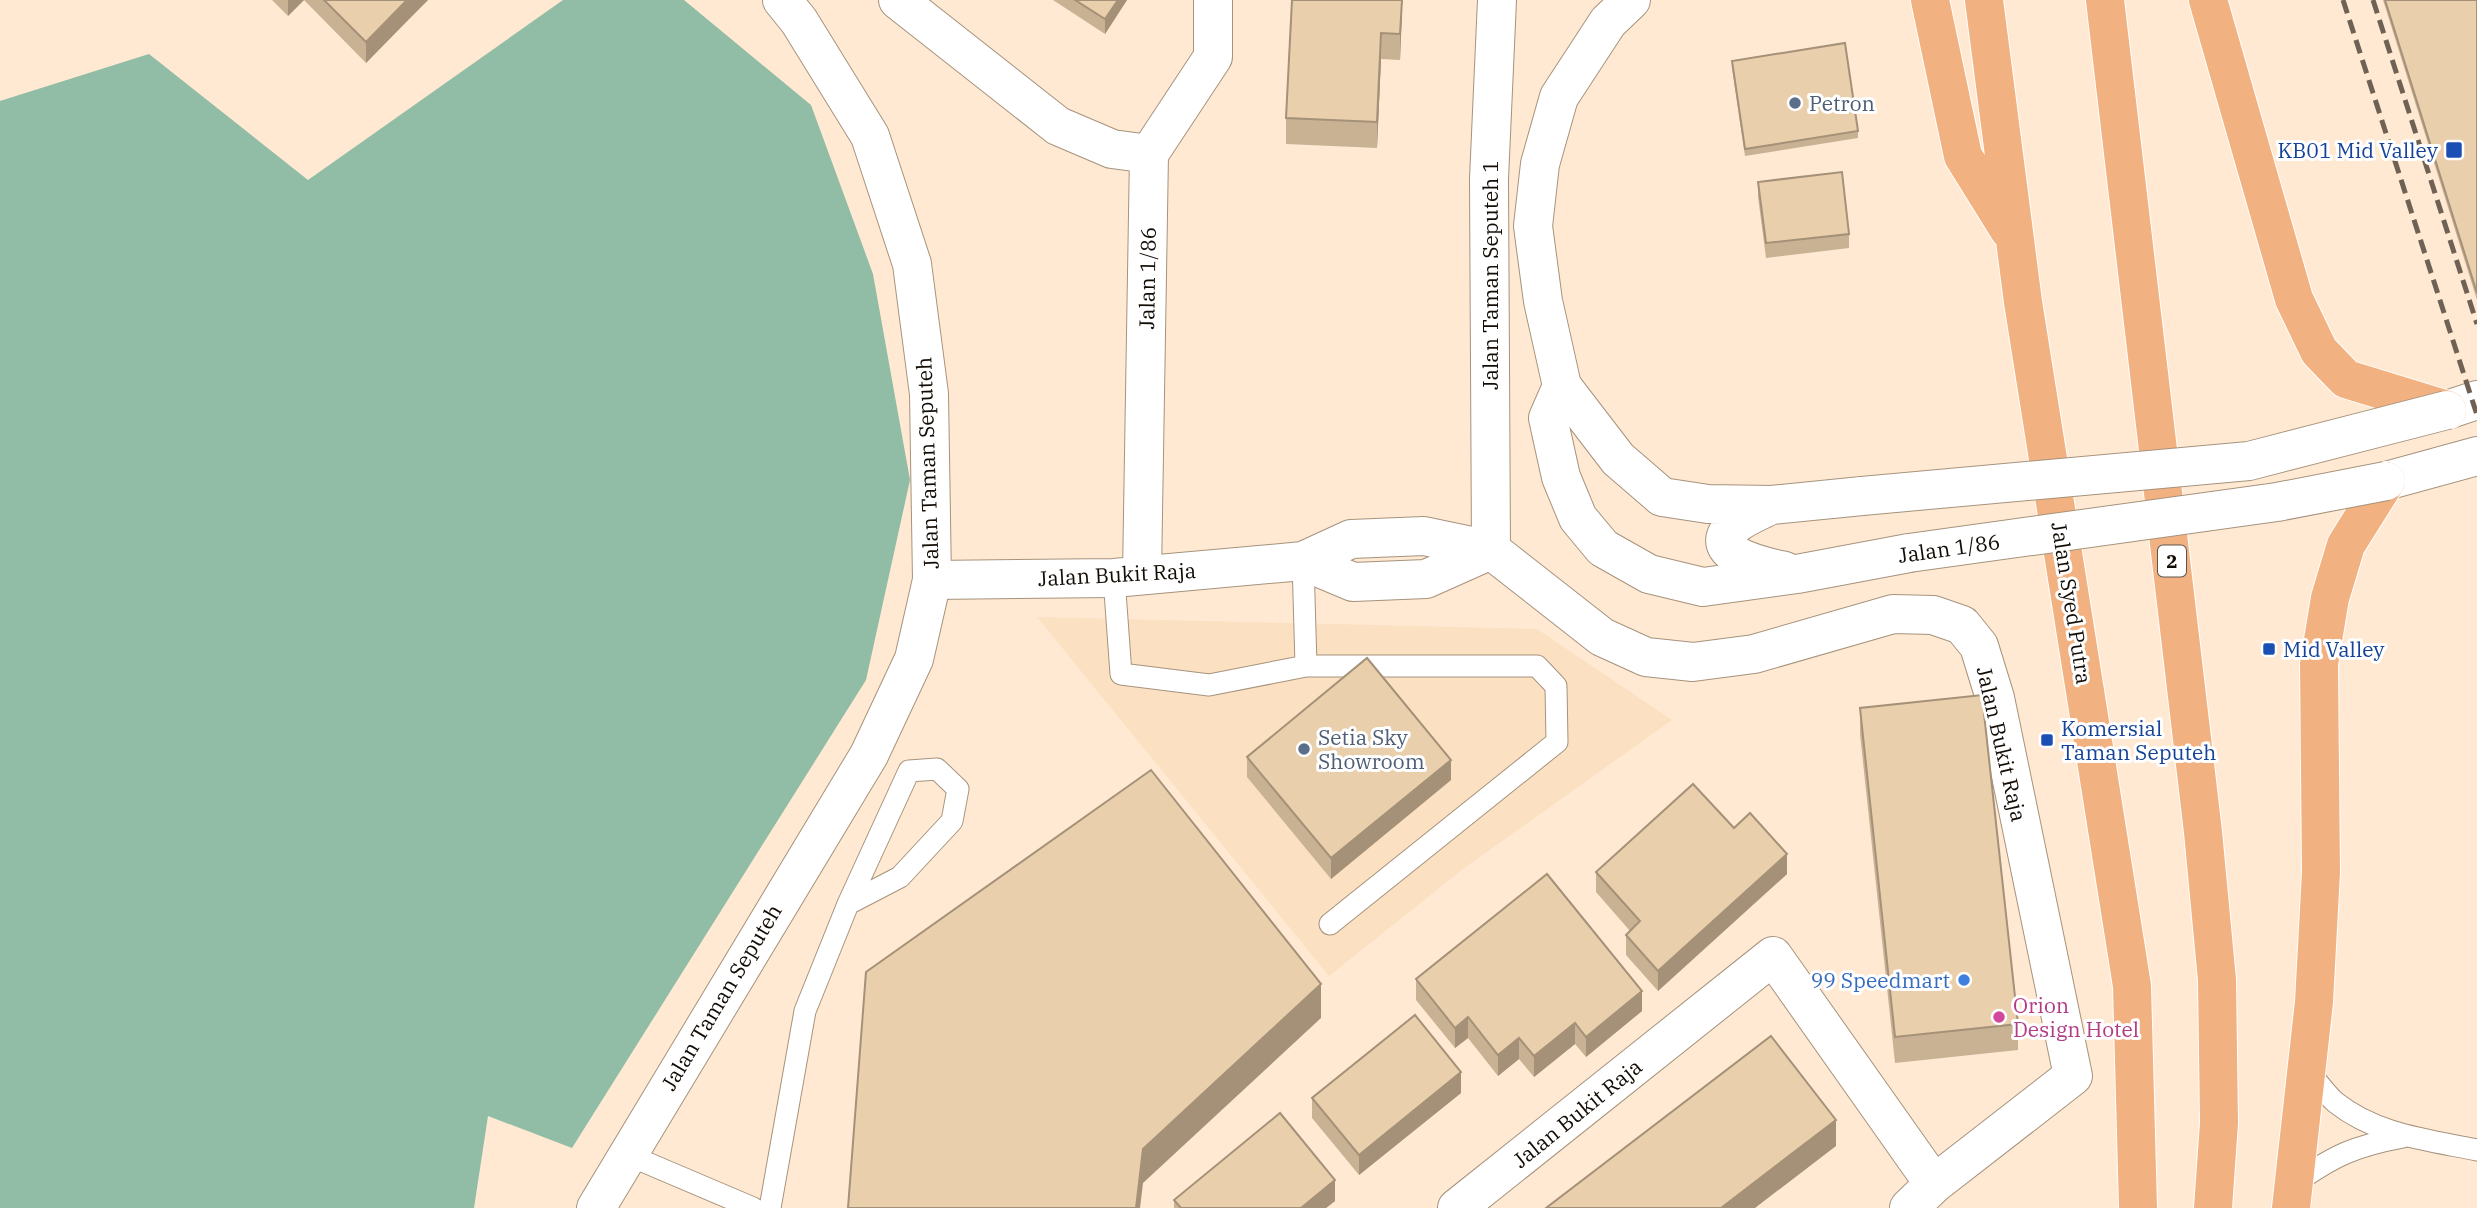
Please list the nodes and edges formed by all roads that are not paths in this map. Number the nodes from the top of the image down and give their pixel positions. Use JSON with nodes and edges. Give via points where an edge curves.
{"nodes":[{"id":1,"x":782,"y":0,"type":"edge"},
{"id":2,"x":898,"y":0,"type":"edge"},
{"id":3,"x":1213,"y":0,"type":"edge"},
{"id":4,"x":1497,"y":0,"type":"edge"},
{"id":5,"x":1631,"y":0,"type":"edge"},
{"id":6,"x":1930,"y":0,"type":"edge"},
{"id":7,"x":1983,"y":0,"type":"edge"},
{"id":8,"x":2105,"y":0,"type":"edge"},
{"id":9,"x":2208,"y":0,"type":"edge"},
{"id":10,"x":1149,"y":154,"type":"junction"},
{"id":11,"x":2015,"y":241,"type":"junction"},
{"id":12,"x":1562,"y":386,"type":"junction"},
{"id":13,"x":2462,"y":405,"type":"edge"},
{"id":14,"x":2477,"y":456,"type":"edge"},
{"id":15,"x":2386,"y":481,"type":"junction"},
{"id":16,"x":1771,"y":505,"type":"junction"},
{"id":17,"x":1491,"y":550,"type":"junction"},
{"id":18,"x":1303,"y":561,"type":"junction"},
{"id":19,"x":1797,"y":574,"type":"junction"},
{"id":20,"x":1128,"y":576,"type":"junction"},
{"id":21,"x":932,"y":580,"type":"junction"},
{"id":22,"x":1306,"y":666,"type":"junction"},
{"id":23,"x":848,"y":904,"type":"junction"},
{"id":24,"x":1330,"y":924,"type":"dead end"},
{"id":25,"x":2307,"y":1069,"type":"junction"},
{"id":26,"x":2405,"y":1136,"type":"junction"},
{"id":27,"x":2477,"y":1150,"type":"edge"},
{"id":28,"x":626,"y":1154,"type":"junction"},
{"id":29,"x":1922,"y":1196,"type":"edge"},
{"id":30,"x":2293,"y":1200,"type":"edge"},
{"id":31,"x":596,"y":1208,"type":"edge"},
{"id":32,"x":753,"y":1208,"type":"edge"},
{"id":33,"x":770,"y":1208,"type":"edge"},
{"id":34,"x":1457,"y":1208,"type":"edge"},
{"id":35,"x":2138,"y":1208,"type":"edge"},
{"id":36,"x":2213,"y":1208,"type":"edge"}],
"edges":[{"from":1,"to":21,"type":"street","name":"Jalan Taman Seputeh","via":[[870,135],[912,264],[929,394]]},
{"from":2,"to":10,"type":"street","via":[[1058,126],[1112,149]]},
{"from":3,"to":10,"type":"street","via":[[1213,57]]},
{"from":4,"to":17,"type":"street","name":"Jalan Taman Seputeh 1","via":[[1489,179]]},
{"from":5,"to":12,"type":"street","via":[[1608,22],[1559,97],[1540,164],[1533,226],[1543,301]]},
{"from":6,"to":11,"type":"main road","via":[[1963,156]]},
{"from":7,"to":11,"type":"main road","name":"Jalan Syed Putra"},
{"from":8,"to":36,"type":"main road","number":"2","via":[[2217,980],[2220,1123]]},
{"from":9,"to":13,"type":"main road","via":[[2294,299],[2319,351],[2346,379]]},
{"from":10,"to":20,"type":"street","name":"Jalan 1/86"},
{"from":11,"to":35,"type":"main road","name":"Jalan Syed Putra","via":[[2132,986]]},
{"from":12,"to":16,"type":"street","via":[[1618,459],[1661,497],[1708,504]]},
{"from":12,"to":19,"type":"street","name":"Jalan 1/86","via":[[1548,418],[1553,450],[1578,519],[1603,548],[1649,573],[1703,587]]},
{"from":13,"to":16,"type":"street","bridge":true,"via":[[2249,461]]},
{"from":14,"to":15,"type":"street","name":"Jalan 1/86"},
{"from":15,"to":19,"type":"street","name":"Jalan 1/86","bridge":true,"via":[[2277,502],[1909,552]]},
{"from":15,"to":25,"type":"main road","via":[[2346,545],[2330,598],[2319,664],[2321,872]]},
{"from":16,"to":19,"type":"street","via":[[1736,524],[1727,545],[1742,560]]},
{"from":17,"to":18,"type":"street","name":"Jalan Bukit Raja","via":[[1426,579],[1353,582]]},
{"from":17,"to":29,"type":"street","name":"Jalan Bukit Raja","via":[[1602,637],[1646,657],[1693,662],[1754,654],[1893,614],[1933,615],[1962,625],[1979,646],[1996,698],[2073,1076]]},
{"from":18,"to":20,"type":"street","name":"Jalan Bukit Raja"},
{"from":18,"to":22,"type":"lane"},
{"from":20,"to":21,"type":"street","name":"Jalan Bukit Raja"},
{"from":20,"to":22,"type":"lane","via":[[1121,674],[1209,685]]},
{"from":21,"to":28,"type":"street","name":"Jalan Taman Seputeh","via":[[914,659],[869,755]]},
{"from":22,"to":24,"type":"lane","via":[[1537,666],[1556,686],[1557,742]]},
{"from":23,"to":23,"type":"lane","via":[[909,771],[937,769],[958,789],[952,821],[900,877]]},
{"from":23,"to":33,"type":"lane","via":[[805,1011]]},
{"from":25,"to":26,"type":"lane","via":[[2363,1121]]},
{"from":25,"to":30,"type":"main road"},
{"from":26,"to":27,"type":"lane"},
{"from":26,"to":30,"type":"lane","via":[[2333,1156]]},
{"from":28,"to":31,"type":"street","name":"Jalan Taman Seputeh"},
{"from":28,"to":32,"type":"lane"},
{"from":29,"to":34,"type":"street","name":"Jalan Bukit Raja","via":[[1773,956]]}]}
